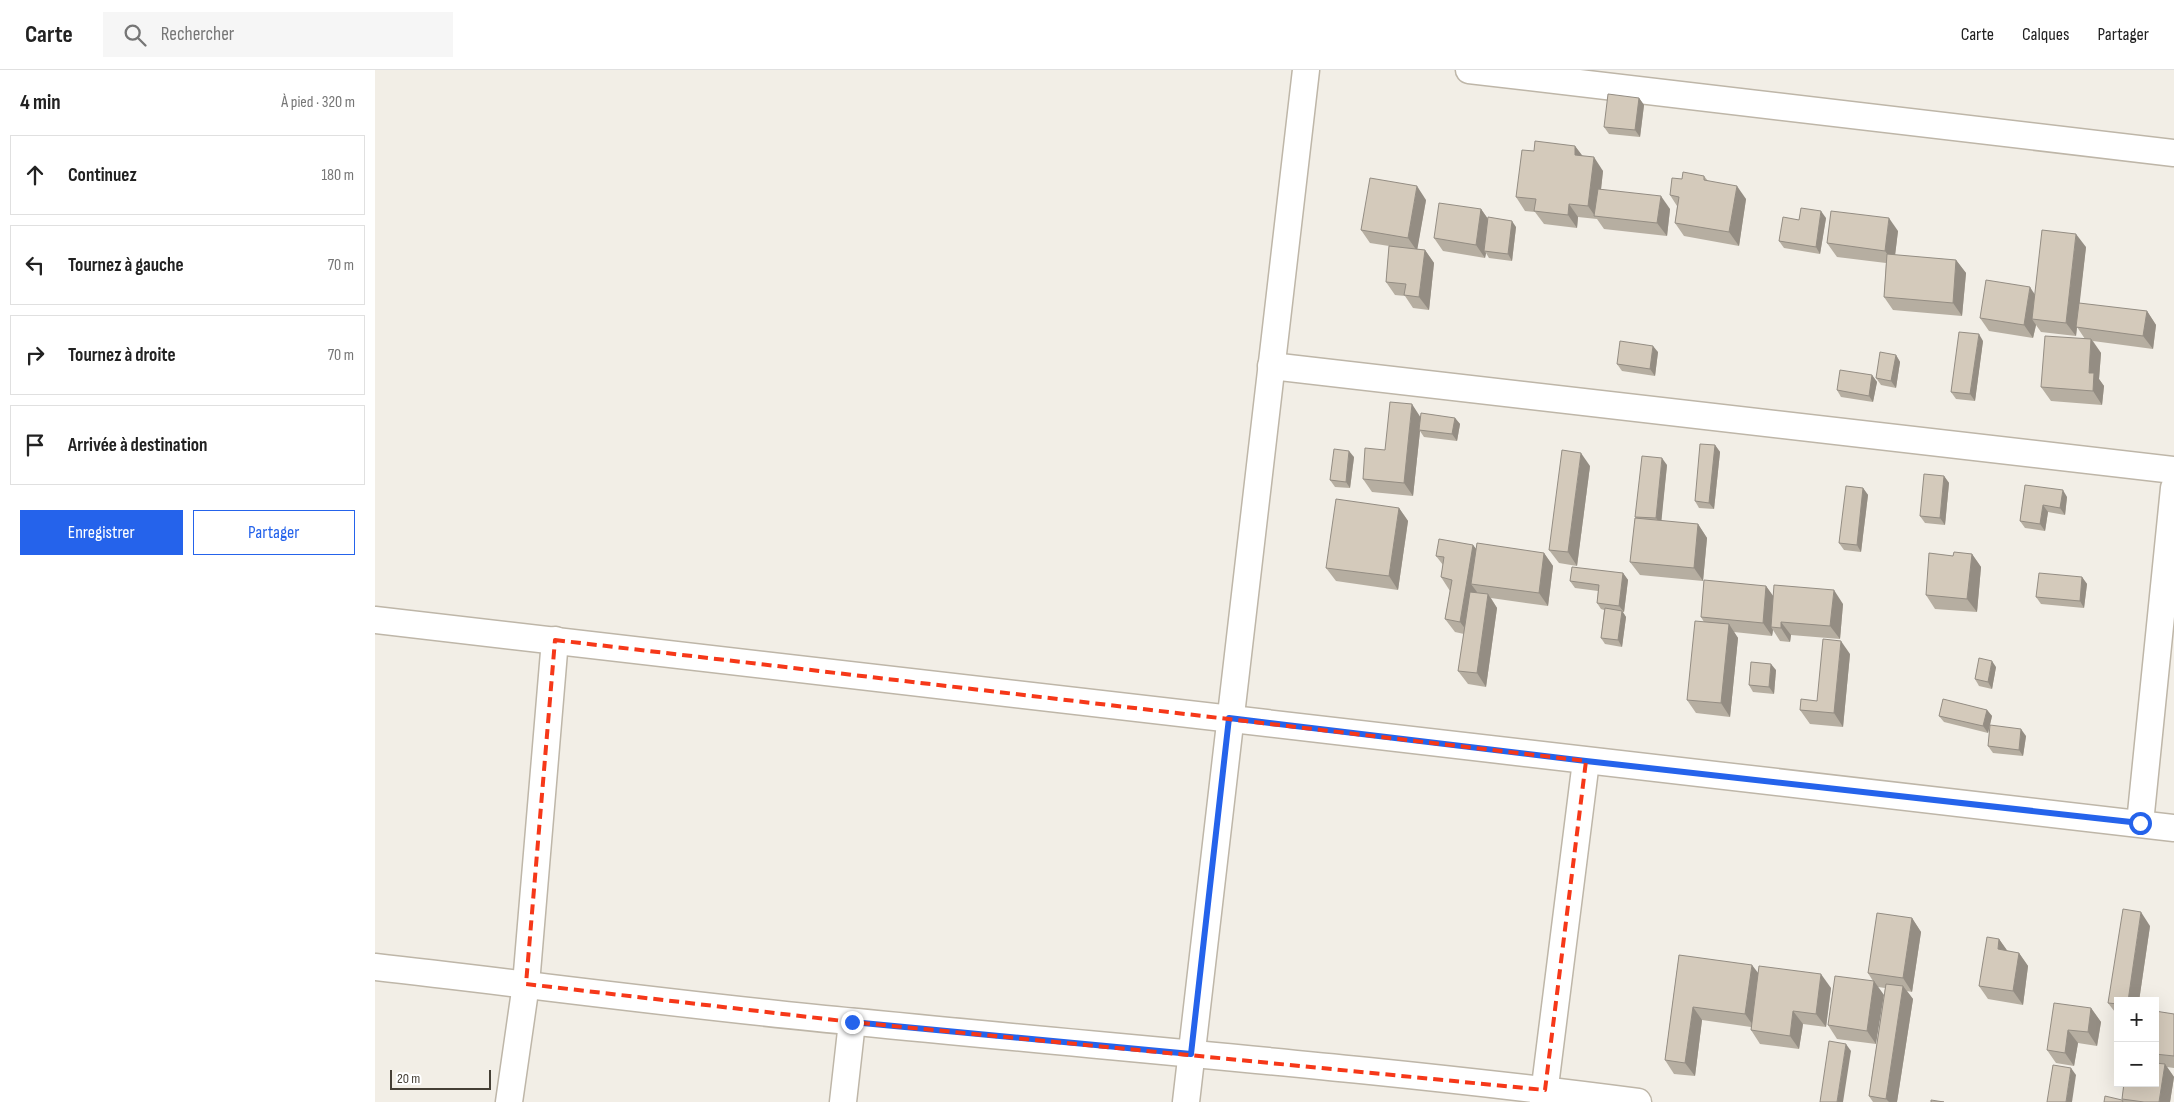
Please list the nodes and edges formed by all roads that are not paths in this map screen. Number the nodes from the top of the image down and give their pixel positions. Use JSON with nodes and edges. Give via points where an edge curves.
{"nodes":[{"id":1,"x":1306,"y":70,"type":"edge"},
{"id":2,"x":1469,"y":70,"type":"edge"},
{"id":3,"x":2174,"y":153,"type":"edge"},
{"id":4,"x":1271,"y":366,"type":"junction"},
{"id":5,"x":2174,"y":470,"type":"edge"},
{"id":6,"x":2174,"y":488,"type":"edge"},
{"id":7,"x":375,"y":620,"type":"edge"},
{"id":8,"x":555,"y":640,"type":"junction"},
{"id":9,"x":1229,"y":718,"type":"junction"},
{"id":10,"x":1586,"y":761,"type":"junction"},
{"id":11,"x":2140,"y":823,"type":"junction"},
{"id":12,"x":2174,"y":828,"type":"edge"},
{"id":13,"x":375,"y":967,"type":"edge"},
{"id":14,"x":526,"y":984,"type":"junction"},
{"id":15,"x":852,"y":1022,"type":"junction"},
{"id":16,"x":1191,"y":1054,"type":"junction"},
{"id":17,"x":1544,"y":1096,"type":"edge"},
{"id":18,"x":509,"y":1102,"type":"edge"},
{"id":19,"x":843,"y":1102,"type":"edge"},
{"id":20,"x":1186,"y":1102,"type":"edge"},
{"id":21,"x":1638,"y":1102,"type":"edge"}],
"edges":[{"from":1,"to":4,"type":"street"},
{"from":2,"to":3,"type":"street"},
{"from":4,"to":5,"type":"street"},
{"from":4,"to":9,"type":"street"},
{"from":6,"to":11,"type":"street"},
{"from":7,"to":8,"type":"street"},
{"from":8,"to":9,"type":"street"},
{"from":8,"to":14,"type":"street"},
{"from":9,"to":10,"type":"street"},
{"from":9,"to":16,"type":"street"},
{"from":10,"to":11,"type":"street"},
{"from":10,"to":17,"type":"street"},
{"from":11,"to":12,"type":"street"},
{"from":13,"to":14,"type":"street"},
{"from":14,"to":15,"type":"street"},
{"from":14,"to":18,"type":"street"},
{"from":15,"to":16,"type":"street"},
{"from":15,"to":19,"type":"street"},
{"from":16,"to":17,"type":"street"},
{"from":16,"to":20,"type":"street"},
{"from":17,"to":21,"type":"street"}]}
